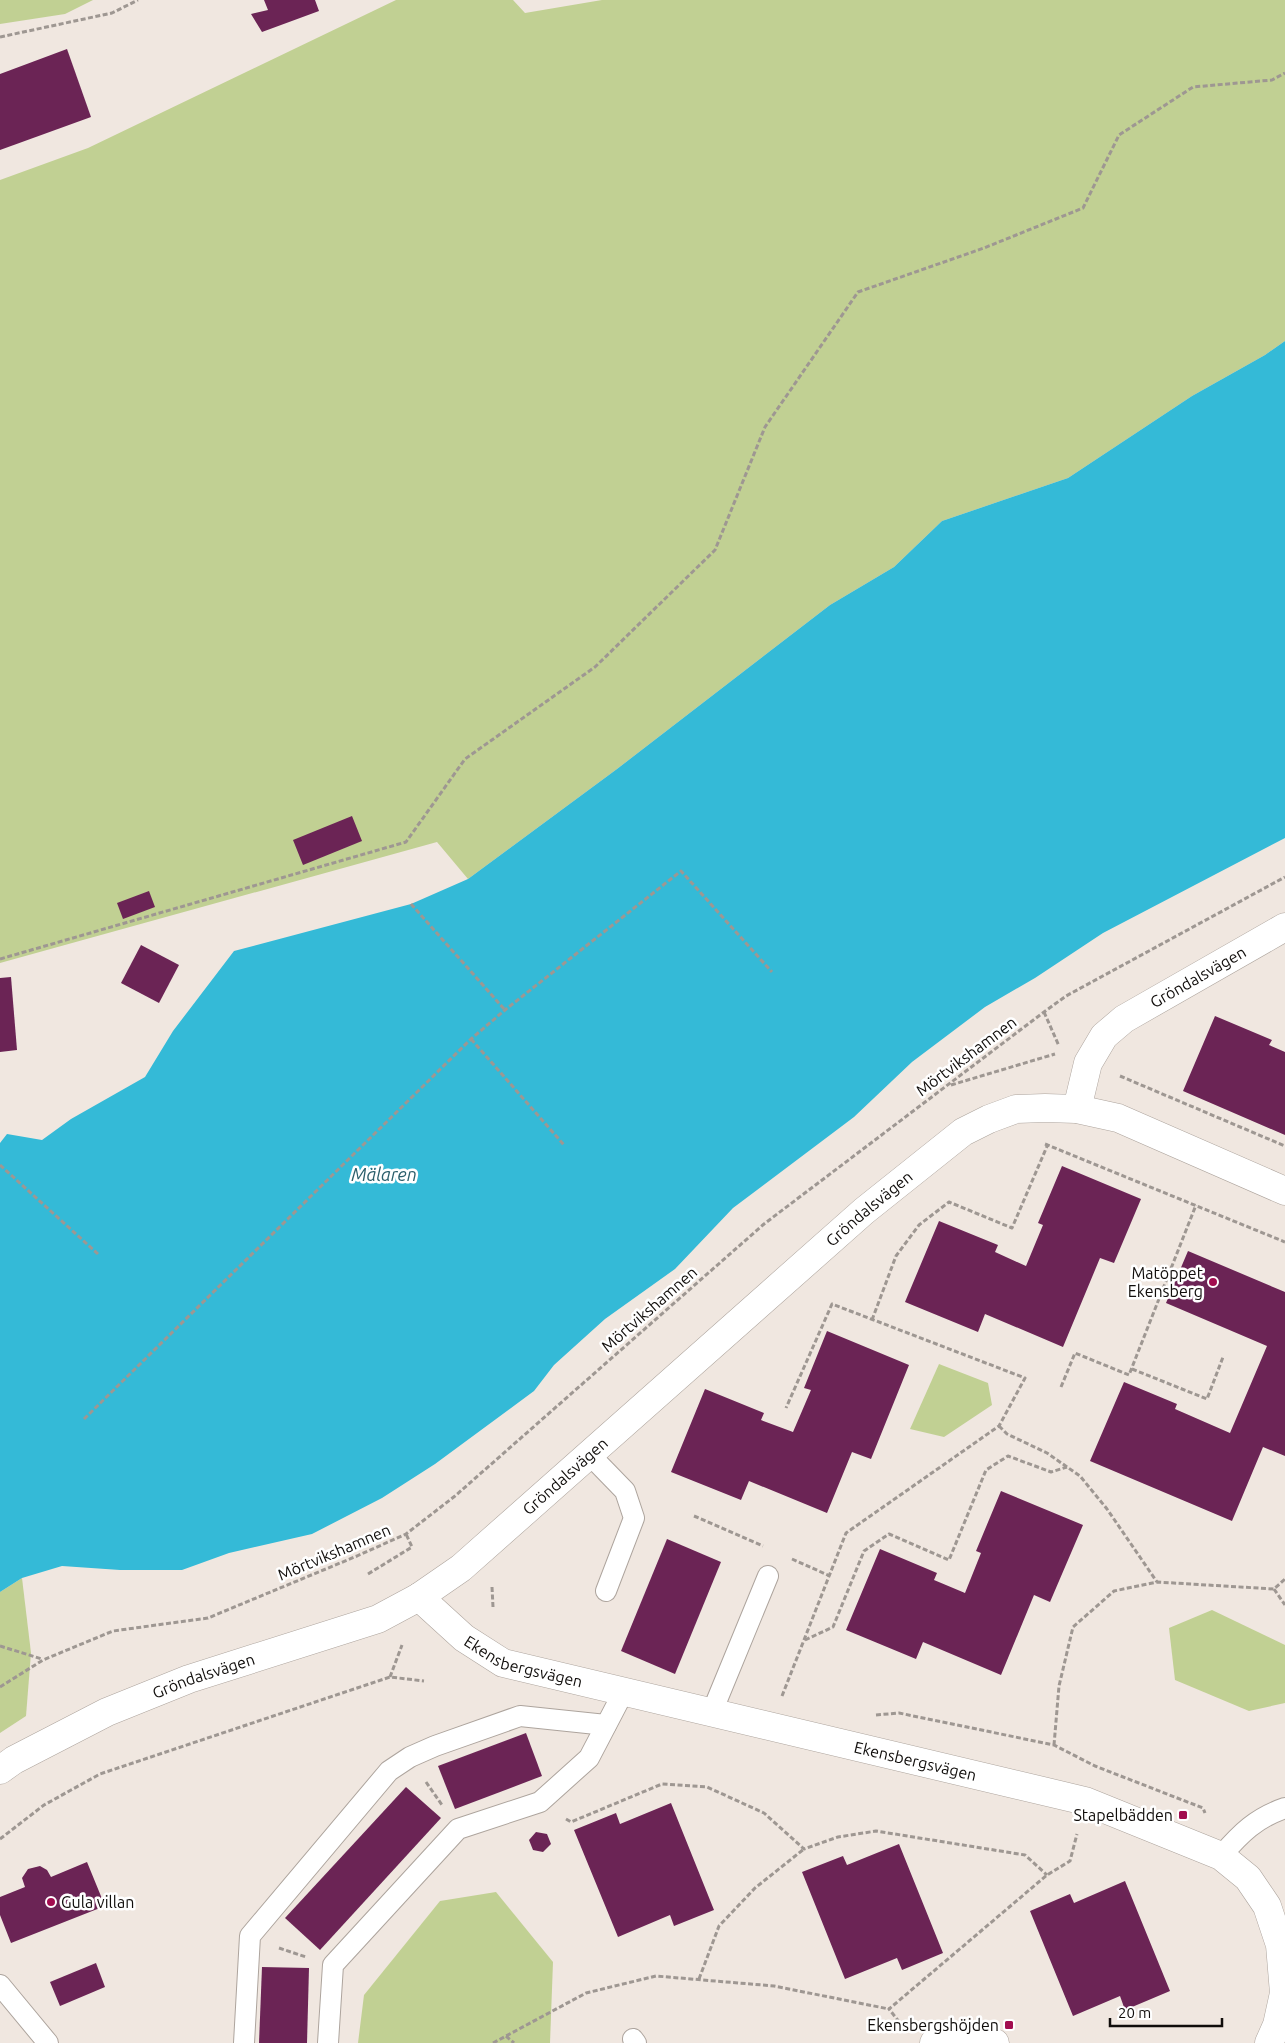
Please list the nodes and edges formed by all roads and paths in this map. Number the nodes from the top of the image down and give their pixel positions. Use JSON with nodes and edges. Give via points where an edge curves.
{"nodes":[{"id":1,"x":138,"y":0,"type":"edge"},
{"id":2,"x":0,"y":36,"type":"edge"},
{"id":3,"x":1285,"y":73,"type":"edge"},
{"id":4,"x":1285,"y":877,"type":"edge"},
{"id":5,"x":411,"y":904,"type":"dead end"},
{"id":6,"x":1285,"y":927,"type":"edge"},
{"id":7,"x":0,"y":958,"type":"edge"},
{"id":8,"x":772,"y":972,"type":"dead end"},
{"id":9,"x":505,"y":1010,"type":"junction"},
{"id":10,"x":1044,"y":1012,"type":"junction"},
{"id":11,"x":471,"y":1039,"type":"junction"},
{"id":12,"x":1118,"y":1075,"type":"dead end"},
{"id":13,"x":948,"y":1086,"type":"junction"},
{"id":14,"x":1077,"y":1109,"type":"junction"},
{"id":15,"x":1040,"y":1143,"type":"dead end"},
{"id":16,"x":1048,"y":1144,"type":"junction"},
{"id":17,"x":564,"y":1145,"type":"dead end"},
{"id":18,"x":1285,"y":1146,"type":"edge"},
{"id":19,"x":0,"y":1165,"type":"edge"},
{"id":20,"x":1285,"y":1191,"type":"edge"},
{"id":21,"x":1196,"y":1205,"type":"junction"},
{"id":22,"x":1285,"y":1242,"type":"edge"},
{"id":23,"x":98,"y":1254,"type":"dead end"},
{"id":24,"x":872,"y":1320,"type":"junction"},
{"id":25,"x":1224,"y":1358,"type":"dead end"},
{"id":26,"x":1132,"y":1369,"type":"junction"},
{"id":27,"x":1061,"y":1387,"type":"dead end"},
{"id":28,"x":786,"y":1408,"type":"dead end"},
{"id":29,"x":84,"y":1419,"type":"dead end"},
{"id":30,"x":999,"y":1426,"type":"junction"},
{"id":31,"x":590,"y":1455,"type":"junction"},
{"id":32,"x":1067,"y":1466,"type":"junction"},
{"id":33,"x":406,"y":1534,"type":"junction"},
{"id":34,"x":368,"y":1574,"type":"dead end"},
{"id":35,"x":768,"y":1576,"type":"dead end"},
{"id":36,"x":1285,"y":1578,"type":"edge"},
{"id":37,"x":494,"y":1582,"type":"dead end"},
{"id":38,"x":1157,"y":1582,"type":"junction"},
{"id":39,"x":1274,"y":1589,"type":"junction"},
{"id":40,"x":606,"y":1591,"type":"dead end"},
{"id":41,"x":419,"y":1597,"type":"junction"},
{"id":42,"x":1285,"y":1606,"type":"edge"},
{"id":43,"x":493,"y":1607,"type":"dead end"},
{"id":44,"x":804,"y":1640,"type":"junction"},
{"id":45,"x":0,"y":1646,"type":"edge"},
{"id":46,"x":43,"y":1660,"type":"junction"},
{"id":47,"x":424,"y":1681,"type":"dead end"},
{"id":48,"x":0,"y":1688,"type":"edge"},
{"id":49,"x":624,"y":1691,"type":"junction"},
{"id":50,"x":712,"y":1712,"type":"junction"},
{"id":51,"x":871,"y":1716,"type":"dead end"},
{"id":52,"x":606,"y":1725,"type":"junction"},
{"id":53,"x":769,"y":1727,"type":"junction"},
{"id":54,"x":1054,"y":1745,"type":"junction"},
{"id":55,"x":1096,"y":1766,"type":"junction"},
{"id":56,"x":0,"y":1770,"type":"edge"},
{"id":57,"x":421,"y":1774,"type":"dead end"},
{"id":58,"x":1085,"y":1801,"type":"junction"},
{"id":59,"x":540,"y":1802,"type":"junction"},
{"id":60,"x":1285,"y":1808,"type":"edge"},
{"id":61,"x":448,"y":1813,"type":"dead end"},
{"id":62,"x":0,"y":1839,"type":"edge"},
{"id":63,"x":804,"y":1849,"type":"junction"},
{"id":64,"x":1221,"y":1856,"type":"junction"},
{"id":65,"x":1047,"y":1876,"type":"junction"},
{"id":66,"x":270,"y":1944,"type":"dead end"},
{"id":67,"x":314,"y":1960,"type":"dead end"},
{"id":68,"x":699,"y":1979,"type":"junction"},
{"id":69,"x":0,"y":1985,"type":"edge"},
{"id":70,"x":889,"y":2009,"type":"junction"},
{"id":71,"x":905,"y":2029,"type":"dead end"},
{"id":72,"x":506,"y":2036,"type":"junction"},
{"id":73,"x":48,"y":2043,"type":"edge"},
{"id":74,"x":244,"y":2043,"type":"edge"},
{"id":75,"x":328,"y":2043,"type":"edge"},
{"id":76,"x":493,"y":2043,"type":"edge"},
{"id":77,"x":514,"y":2043,"type":"edge"},
{"id":78,"x":934,"y":2043,"type":"edge"},
{"id":79,"x":995,"y":2043,"type":"edge"},
{"id":80,"x":1269,"y":2043,"type":"edge"}],
"edges":[{"from":1,"to":2,"type":"path","via":[[112,13]]},
{"from":3,"to":7,"type":"path","via":[[1272,80],[1193,87],[1119,136],[1083,208],[984,248],[858,292],[765,427],[715,550],[596,667],[465,760],[406,842]]},
{"from":4,"to":10,"type":"path","name":"Mörtvikshamnen","via":[[1066,996]]},
{"from":5,"to":9,"type":"path"},
{"from":6,"to":14,"type":"street","name":"Gröndalsvägen","via":[[1124,1019],[1104,1036],[1088,1063]]},
{"from":8,"to":9,"type":"path","via":[[681,871]]},
{"from":9,"to":11,"type":"path"},
{"from":10,"to":13,"type":"path","name":"Mörtvikshamnen"},
{"from":10,"to":13,"type":"path","via":[[1062,1052]]},
{"from":11,"to":17,"type":"path"},
{"from":11,"to":29,"type":"path"},
{"from":12,"to":18,"type":"path"},
{"from":13,"to":33,"type":"path","name":"Mörtvikshamnen","via":[[764,1224],[455,1496]]},
{"from":14,"to":20,"type":"street","name":"Gröndalsvägen","via":[[1118,1118]]},
{"from":14,"to":31,"type":"street","name":"Gröndalsvägen","via":[[1016,1109],[963,1132],[864,1211]]},
{"from":15,"to":16,"type":"path"},
{"from":16,"to":21,"type":"path"},
{"from":16,"to":24,"type":"path","via":[[1012,1228],[949,1202],[920,1225],[896,1256]]},
{"from":19,"to":23,"type":"path"},
{"from":21,"to":22,"type":"path"},
{"from":21,"to":26,"type":"path"},
{"from":24,"to":28,"type":"path","via":[[832,1304]]},
{"from":24,"to":30,"type":"path","via":[[1025,1378]]},
{"from":25,"to":26,"type":"path","via":[[1207,1399]]},
{"from":26,"to":27,"type":"path","via":[[1129,1375],[1075,1353]]},
{"from":30,"to":32,"type":"path","via":[[1007,1434]]},
{"from":30,"to":44,"type":"path","via":[[846,1533]]},
{"from":31,"to":40,"type":"lane","via":[[625,1492],[634,1518]]},
{"from":31,"to":41,"type":"street","name":"Gröndalsvägen","via":[[461,1568]]},
{"from":32,"to":38,"type":"path","via":[[1080,1476],[1108,1509]]},
{"from":32,"to":44,"type":"path","via":[[1051,1472],[1008,1456],[986,1470],[949,1560],[889,1534],[864,1551],[833,1627]]},
{"from":33,"to":34,"type":"path","via":[[412,1547]]},
{"from":33,"to":46,"type":"path","name":"Mörtvikshamnen","via":[[208,1618],[113,1631]]},
{"from":35,"to":50,"type":"lane"},
{"from":36,"to":39,"type":"path"},
{"from":37,"to":43,"type":"path","via":[[491,1590]]},
{"from":38,"to":39,"type":"path"},
{"from":38,"to":54,"type":"path","via":[[1114,1591],[1073,1627],[1059,1686]]},
{"from":39,"to":42,"type":"path"},
{"from":41,"to":49,"type":"street","name":"Ekensbergsvägen","via":[[464,1638],[503,1663]]},
{"from":41,"to":56,"type":"street","name":"Gröndalsvägen","via":[[378,1619],[189,1679],[106,1712]]},
{"from":44,"to":53,"type":"path"},
{"from":45,"to":46,"type":"path"},
{"from":46,"to":48,"type":"path","name":"Mörtvikshamnen"},
{"from":47,"to":62,"type":"path","via":[[390,1677],[100,1774],[44,1805]]},
{"from":49,"to":50,"type":"street","name":"Ekensbergsvägen"},
{"from":49,"to":52,"type":"lane"},
{"from":50,"to":53,"type":"street","name":"Ekensbergsvägen"},
{"from":51,"to":54,"type":"path","via":[[899,1713]]},
{"from":52,"to":59,"type":"lane","via":[[589,1758]]},
{"from":52,"to":74,"type":"lane","via":[[520,1716],[435,1746],[389,1770],[250,1936]]},
{"from":53,"to":58,"type":"street","name":"Ekensbergsvägen"},
{"from":54,"to":55,"type":"path"},
{"from":55,"to":58,"type":"path"},
{"from":55,"to":64,"type":"path","via":[[1202,1808]]},
{"from":57,"to":61,"type":"path"},
{"from":58,"to":64,"type":"street","name":"Ekensbergsvägen"},
{"from":58,"to":65,"type":"path","via":[[1070,1861]]},
{"from":59,"to":63,"type":"path","via":[[571,1822],[662,1784],[707,1787],[764,1813]]},
{"from":59,"to":75,"type":"lane","via":[[458,1829],[333,1966]]},
{"from":60,"to":64,"type":"lane","via":[[1268,1814],[1243,1830]]},
{"from":63,"to":65,"type":"path","via":[[838,1838],[876,1832],[1024,1855]]},
{"from":63,"to":68,"type":"path","via":[[755,1888],[719,1926]]},
{"from":64,"to":80,"type":"street","name":"Ekensbergsvägen","via":[[1248,1878],[1267,1906],[1280,1945],[1284,1993]]},
{"from":65,"to":70,"type":"path"},
{"from":66,"to":67,"type":"path"},
{"from":68,"to":70,"type":"path","via":[[774,1986]]},
{"from":68,"to":72,"type":"path","via":[[656,1976],[586,1993]]},
{"from":69,"to":73,"type":"lane"},
{"from":70,"to":71,"type":"path"},
{"from":72,"to":76,"type":"path"},
{"from":72,"to":77,"type":"path"},
{"from":78,"to":79,"type":"street","via":[[958,2038]]}]}
